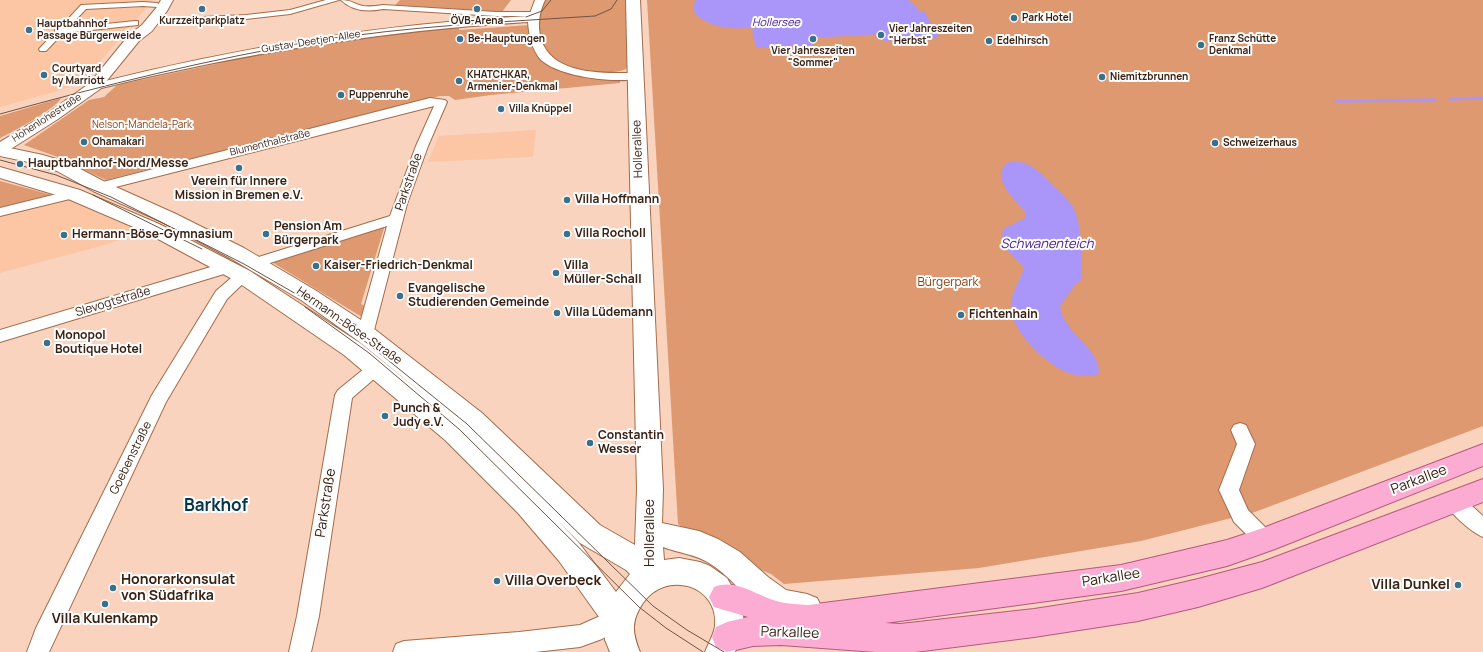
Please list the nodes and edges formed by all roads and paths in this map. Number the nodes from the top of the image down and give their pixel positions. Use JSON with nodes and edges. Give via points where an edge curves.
{"nodes":[{"id":1,"x":335,"y":0,"type":"edge"},
{"id":2,"x":345,"y":0,"type":"edge"},
{"id":3,"x":540,"y":0,"type":"edge"},
{"id":4,"x":633,"y":0,"type":"edge"},
{"id":5,"x":162,"y":2,"type":"edge"},
{"id":6,"x":533,"y":16,"type":"junction"},
{"id":7,"x":162,"y":21,"type":"dead end"},
{"id":8,"x":62,"y":28,"type":"junction"},
{"id":9,"x":43,"y":49,"type":"dead end"},
{"id":10,"x":636,"y":76,"type":"junction"},
{"id":11,"x":93,"y":87,"type":"junction"},
{"id":12,"x":441,"y":102,"type":"joint"},
{"id":13,"x":0,"y":150,"type":"edge"},
{"id":14,"x":0,"y":172,"type":"edge"},
{"id":15,"x":100,"y":187,"type":"junction"},
{"id":16,"x":73,"y":194,"type":"junction"},
{"id":17,"x":0,"y":212,"type":"edge"},
{"id":18,"x":397,"y":218,"type":"junction"},
{"id":19,"x":241,"y":268,"type":"junction"},
{"id":20,"x":365,"y":334,"type":"junction"},
{"id":21,"x":0,"y":336,"type":"edge"},
{"id":22,"x":376,"y":368,"type":"junction"},
{"id":23,"x":1240,"y":430,"type":"dead end"},
{"id":24,"x":1483,"y":455,"type":"edge"},
{"id":25,"x":650,"y":489,"type":"junction"},
{"id":26,"x":1483,"y":490,"type":"edge"},
{"id":27,"x":1454,"y":502,"type":"junction"},
{"id":28,"x":1483,"y":528,"type":"edge"},
{"id":29,"x":664,"y":535,"type":"junction"},
{"id":30,"x":1265,"y":540,"type":"junction"},
{"id":31,"x":684,"y":570,"type":"junction"},
{"id":32,"x":651,"y":576,"type":"junction"},
{"id":33,"x":724,"y":597,"type":"junction"},
{"id":34,"x":829,"y":615,"type":"junction"},
{"id":35,"x":618,"y":618,"type":"junction"},
{"id":36,"x":724,"y":644,"type":"edge"},
{"id":37,"x":891,"y":646,"type":"edge"},
{"id":38,"x":38,"y":652,"type":"edge"},
{"id":39,"x":300,"y":652,"type":"edge"},
{"id":40,"x":404,"y":652,"type":"edge"},
{"id":41,"x":625,"y":652,"type":"edge"}],
"edges":[{"from":1,"to":7,"type":"street","via":[[290,12]]},
{"from":2,"to":6,"type":"street","via":[[357,8],[382,7]]},
{"from":3,"to":6,"type":"street"},
{"from":4,"to":10,"type":"main road","name":"Hollerallee"},
{"from":5,"to":8,"type":"street","via":[[84,8]]},
{"from":5,"to":11,"type":"street","name":"Hohenlohestraße","via":[[163,8],[147,28],[134,38]]},
{"from":6,"to":10,"type":"street","via":[[540,51],[553,64],[604,76]]},
{"from":6,"to":11,"type":"street","name":"Gustav-Deetjen-Allee","via":[[422,26],[321,39],[218,58]]},
{"from":8,"to":8,"type":"street","via":[[135,23]]},
{"from":8,"to":9,"type":"street"},
{"from":10,"to":25,"type":"main road","name":"Hollerallee"},
{"from":11,"to":13,"type":"street","name":"Hohenlohestraße"},
{"from":12,"to":15,"type":"street","name":"Blumenthalstraße","via":[[430,102]]},
{"from":12,"to":18,"type":"street","name":"Parkstraße","via":[[400,204]]},
{"from":13,"to":15,"type":"main road","name":"Hermann-Böse-Straße","via":[[63,167]]},
{"from":14,"to":16,"type":"main road","name":"Hermann-Böse-Straße"},
{"from":15,"to":19,"type":"main road","name":"Hermann-Böse-Straße","via":[[169,218]]},
{"from":16,"to":17,"type":"street"},
{"from":16,"to":19,"type":"main road","name":"Hermann-Böse-Straße"},
{"from":18,"to":19,"type":"street","name":"Slevogtstraße"},
{"from":18,"to":20,"type":"street","name":"Parkstraße"},
{"from":19,"to":20,"type":"main road","name":"Hermann-Böse-Straße","via":[[308,295]]},
{"from":19,"to":21,"type":"street","name":"Slevogtstraße","via":[[219,270]]},
{"from":19,"to":22,"type":"main road","name":"Hermann-Böse-Straße"},
{"from":19,"to":38,"type":"street","name":"Goebenstraße","via":[[221,294],[158,400]]},
{"from":20,"to":32,"type":"main road","name":"Hermann-Böse-Straße","via":[[473,420],[590,534],[636,561]]},
{"from":22,"to":35,"type":"main road","name":"Hermann-Böse-Straße","via":[[454,434],[526,505],[570,552]]},
{"from":22,"to":39,"type":"street","name":"Parkstraße","via":[[344,395]]},
{"from":23,"to":30,"type":"street","via":[[1246,444],[1229,490],[1241,516]]},
{"from":24,"to":30,"type":"main road","name":"Parkallee"},
{"from":25,"to":29,"type":"main road","name":"Hollerallee"},
{"from":25,"to":32,"type":"main road","name":"Hollerallee","via":[[648,536]]},
{"from":26,"to":27,"type":"main road","name":"Parkallee"},
{"from":27,"to":28,"type":"street"},
{"from":27,"to":37,"type":"main road","name":"Parkallee","via":[[1262,575],[1198,594],[1138,607]]},
{"from":29,"to":31,"type":"main road","name":"Hollerallee","via":[[670,550]]},
{"from":29,"to":34,"type":"main road","via":[[674,540],[700,544],[720,554],[737,566],[759,589],[783,604]]},
{"from":30,"to":34,"type":"main road","name":"Parkallee","via":[[1226,553],[1121,578]]},
{"from":31,"to":32,"type":"main road"},
{"from":31,"to":33,"type":"main road","via":[[703,577]]},
{"from":32,"to":35,"type":"main road","via":[[631,592]]},
{"from":33,"to":34,"type":"main road","name":"Parkallee","via":[[751,604],[778,616],[808,619]]},
{"from":33,"to":36,"type":"main road","via":[[729,610]]},
{"from":35,"to":40,"type":"street","via":[[580,636]]},
{"from":35,"to":41,"type":"main road","via":[[619,635]]},
{"from":36,"to":37,"type":"main road","name":"Parkallee","via":[[753,631],[780,630]]}]}
